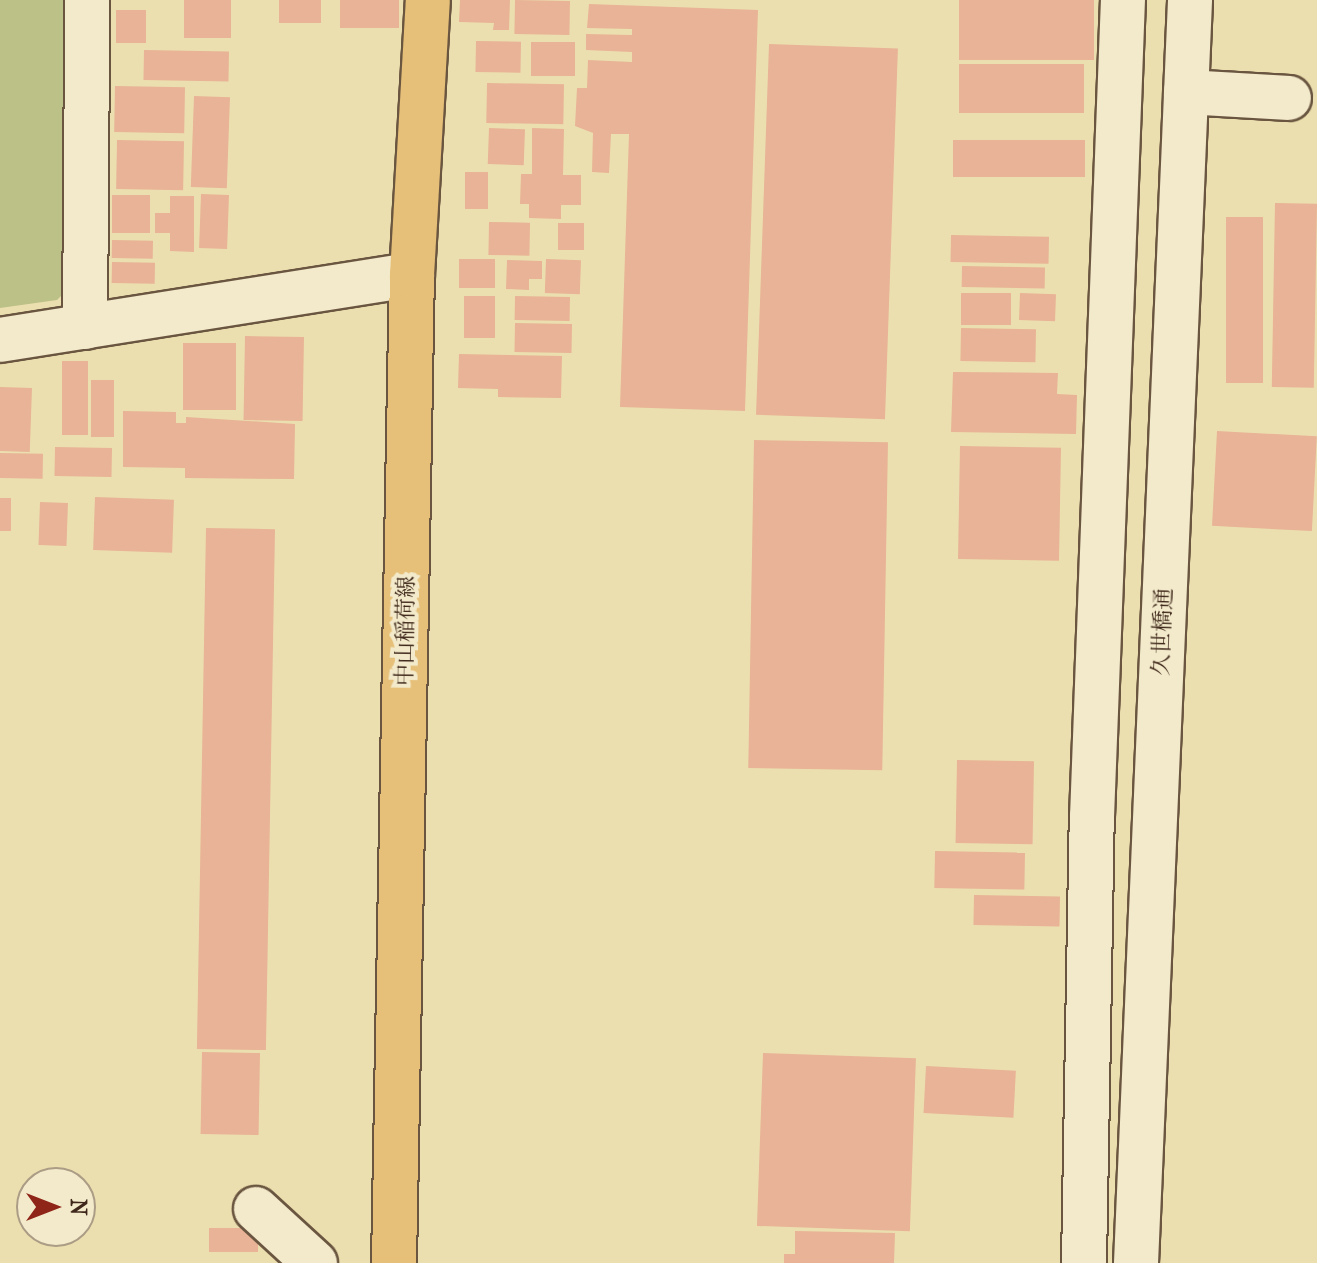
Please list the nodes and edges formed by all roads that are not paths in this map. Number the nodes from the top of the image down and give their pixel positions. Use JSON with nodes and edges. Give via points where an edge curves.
{"nodes":[{"id":1,"x":87,"y":0,"type":"edge"},
{"id":2,"x":428,"y":0,"type":"edge"},
{"id":3,"x":1123,"y":0,"type":"edge"},
{"id":4,"x":1190,"y":0,"type":"edge"},
{"id":5,"x":1186,"y":92,"type":"junction"},
{"id":6,"x":1289,"y":98,"type":"dead end"},
{"id":7,"x":412,"y":275,"type":"junction"},
{"id":8,"x":85,"y":327,"type":"junction"},
{"id":9,"x":0,"y":340,"type":"edge"},
{"id":10,"x":256,"y":1209,"type":"dead end"},
{"id":11,"x":315,"y":1263,"type":"edge"},
{"id":12,"x":394,"y":1263,"type":"edge"},
{"id":13,"x":1084,"y":1263,"type":"edge"},
{"id":14,"x":1136,"y":1263,"type":"edge"}],
"edges":[{"from":1,"to":8,"type":"street"},
{"from":2,"to":7,"type":"main road","name":"中山稲荷線"},
{"from":3,"to":13,"type":"street","via":[[1092,817]]},
{"from":4,"to":5,"type":"street","name":"久世橋通"},
{"from":5,"to":6,"type":"street"},
{"from":5,"to":14,"type":"street","name":"久世橋通"},
{"from":7,"to":8,"type":"street"},
{"from":7,"to":12,"type":"main road","name":"中山稲荷線"},
{"from":8,"to":9,"type":"street"},
{"from":10,"to":11,"type":"street"}]}
